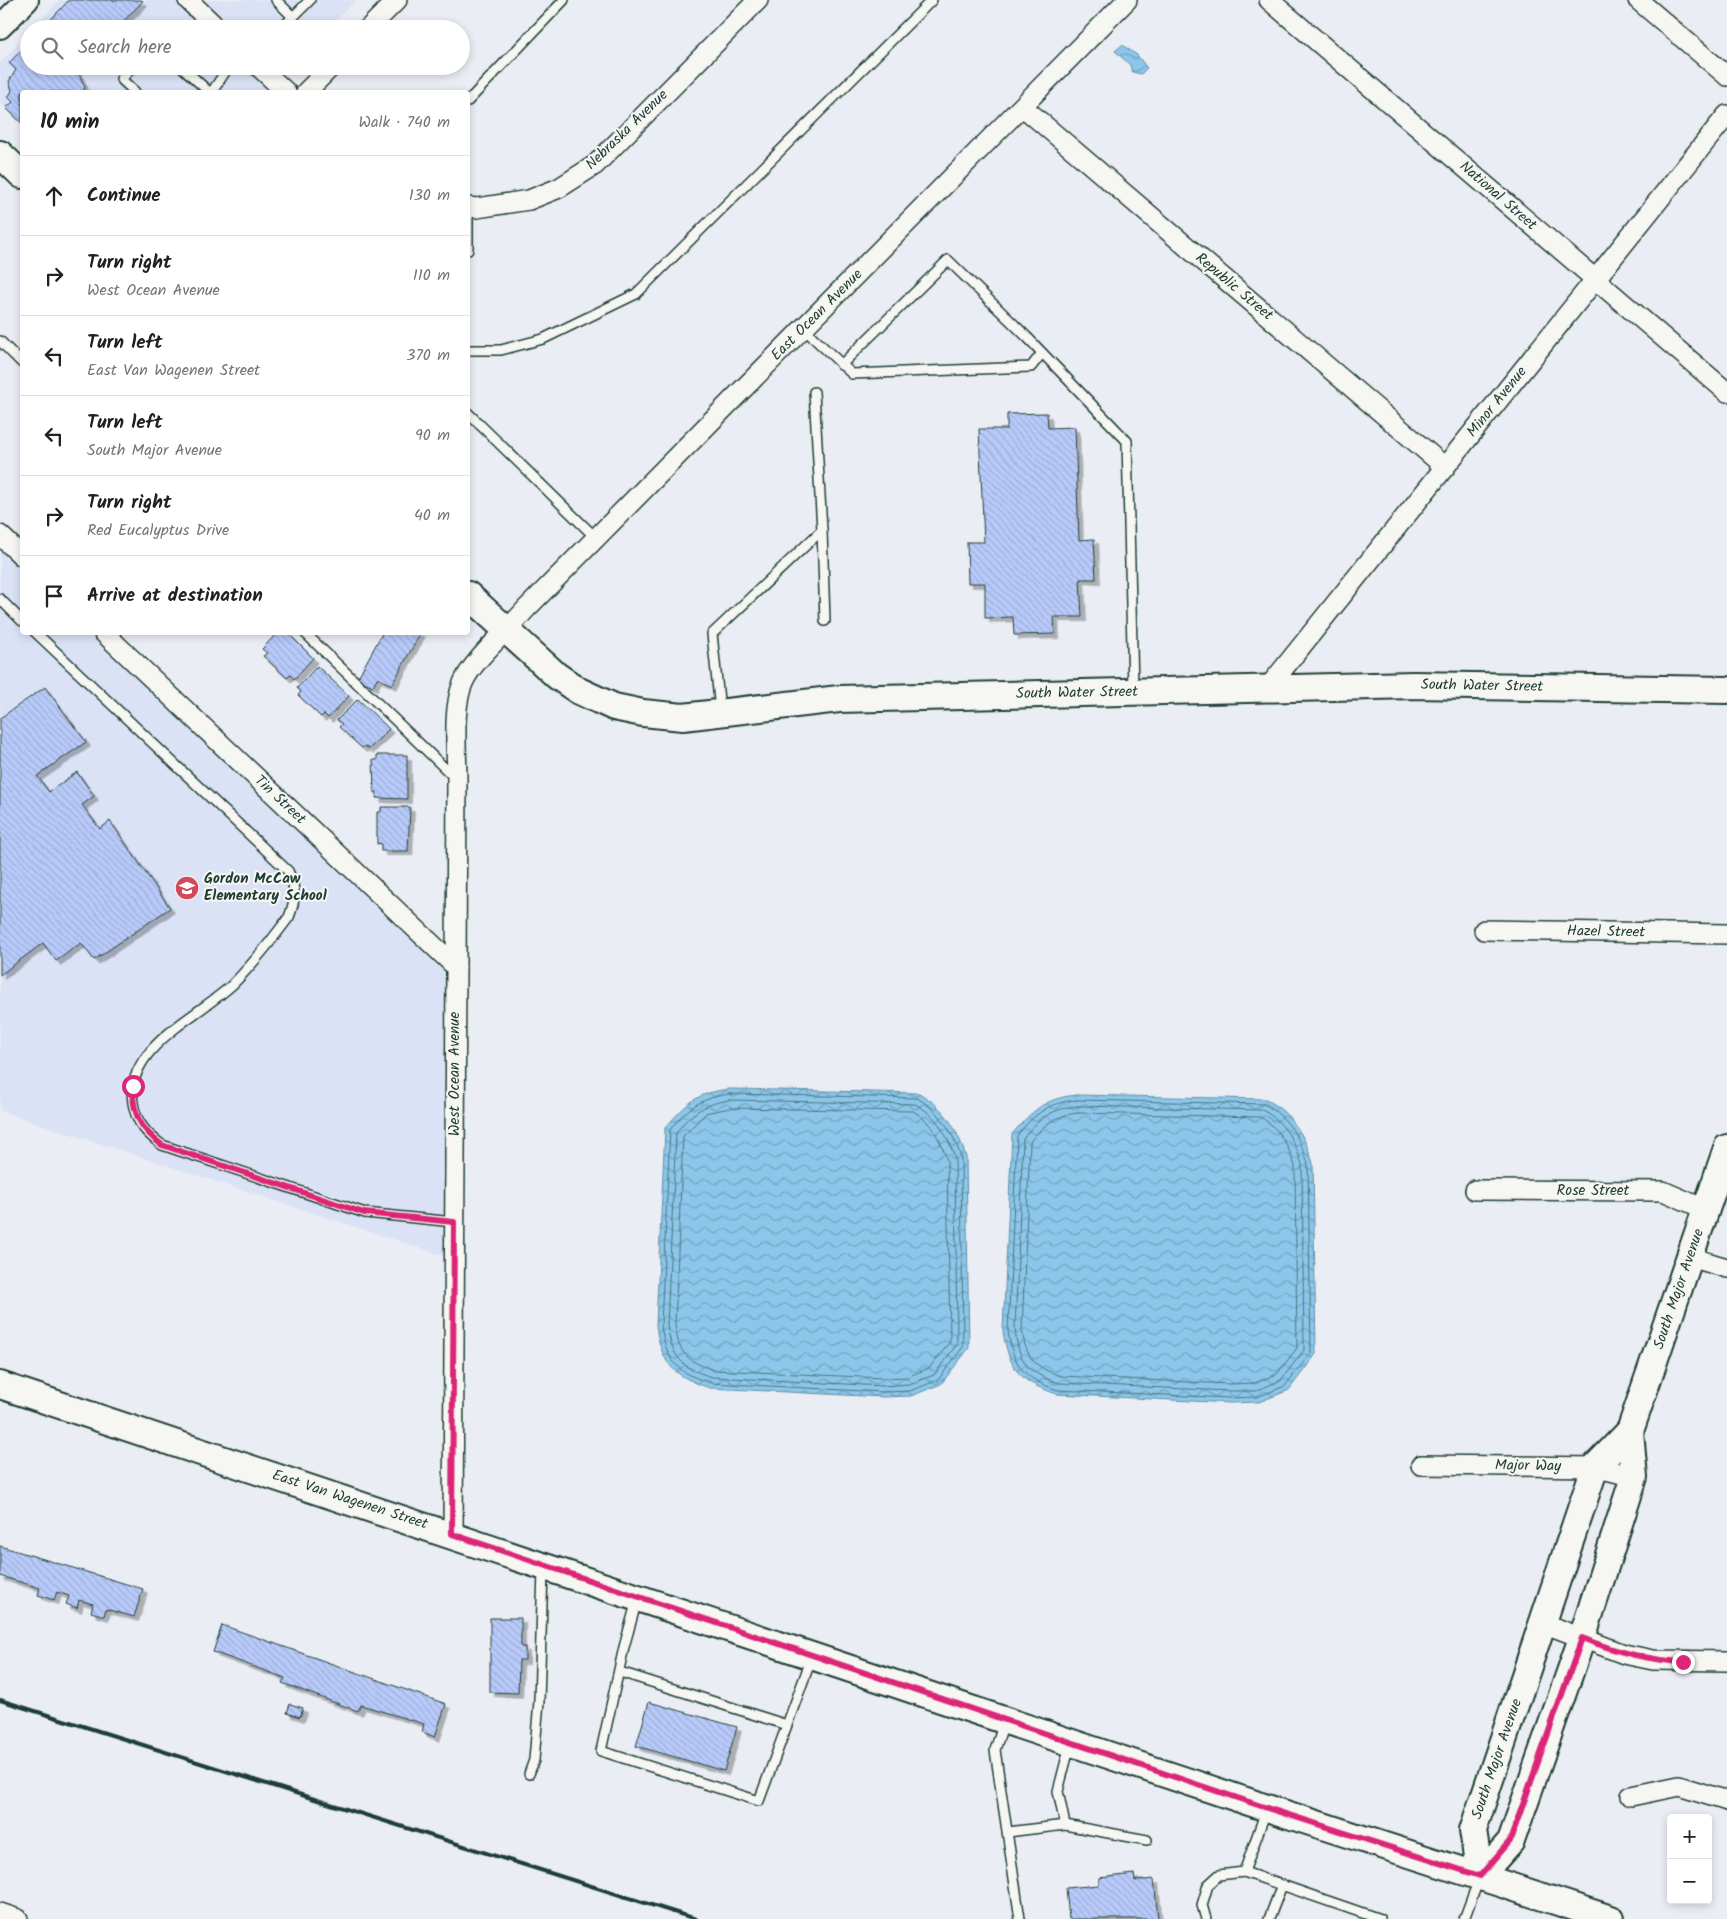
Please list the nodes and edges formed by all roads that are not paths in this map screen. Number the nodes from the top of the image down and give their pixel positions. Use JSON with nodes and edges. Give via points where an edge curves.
{"nodes":[{"id":1,"x":27,"y":0,"type":"edge"},
{"id":2,"x":188,"y":0,"type":"edge"},
{"id":3,"x":276,"y":0,"type":"edge"},
{"id":4,"x":310,"y":0,"type":"edge"},
{"id":5,"x":397,"y":0,"type":"edge"},
{"id":6,"x":564,"y":0,"type":"edge"},
{"id":7,"x":758,"y":0,"type":"edge"},
{"id":8,"x":932,"y":0,"type":"edge"},
{"id":9,"x":1127,"y":0,"type":"edge"},
{"id":10,"x":1269,"y":0,"type":"edge"},
{"id":11,"x":1638,"y":0,"type":"edge"},
{"id":12,"x":293,"y":17,"type":"junction"},
{"id":13,"x":209,"y":20,"type":"edge"},
{"id":14,"x":290,"y":20,"type":"edge"},
{"id":15,"x":377,"y":20,"type":"edge"},
{"id":16,"x":0,"y":27,"type":"edge"},
{"id":17,"x":125,"y":75,"type":"edge"},
{"id":18,"x":191,"y":75,"type":"edge"},
{"id":19,"x":222,"y":75,"type":"edge"},
{"id":20,"x":268,"y":75,"type":"edge"},
{"id":21,"x":323,"y":75,"type":"edge"},
{"id":22,"x":1727,"y":76,"type":"edge"},
{"id":23,"x":133,"y":90,"type":"edge"},
{"id":24,"x":209,"y":90,"type":"edge"},
{"id":25,"x":212,"y":90,"type":"edge"},
{"id":26,"x":284,"y":90,"type":"edge"},
{"id":27,"x":308,"y":90,"type":"edge"},
{"id":28,"x":470,"y":99,"type":"edge"},
{"id":29,"x":1022,"y":107,"type":"junction"},
{"id":30,"x":1727,"y":115,"type":"edge"},
{"id":31,"x":0,"y":154,"type":"edge"},
{"id":32,"x":20,"y":173,"type":"edge"},
{"id":33,"x":470,"y":207,"type":"edge"},
{"id":34,"x":1595,"y":280,"type":"junction"},
{"id":35,"x":803,"y":328,"type":"junction"},
{"id":36,"x":0,"y":341,"type":"edge"},
{"id":37,"x":470,"y":350,"type":"edge"},
{"id":38,"x":1042,"y":353,"type":"junction"},
{"id":39,"x":20,"y":361,"type":"edge"},
{"id":40,"x":841,"y":365,"type":"junction"},
{"id":41,"x":814,"y":392,"type":"dead end"},
{"id":42,"x":1727,"y":392,"type":"edge"},
{"id":43,"x":470,"y":415,"type":"edge"},
{"id":44,"x":1445,"y":467,"type":"junction"},
{"id":45,"x":822,"y":530,"type":"junction"},
{"id":46,"x":0,"y":534,"type":"edge"},
{"id":47,"x":596,"y":538,"type":"junction"},
{"id":48,"x":20,"y":554,"type":"edge"},
{"id":49,"x":470,"y":597,"type":"edge"},
{"id":50,"x":0,"y":599,"type":"edge"},
{"id":51,"x":20,"y":619,"type":"edge"},
{"id":52,"x":825,"y":621,"type":"dead end"},
{"id":53,"x":507,"y":631,"type":"junction"},
{"id":54,"x":38,"y":635,"type":"edge"},
{"id":55,"x":106,"y":635,"type":"edge"},
{"id":56,"x":307,"y":635,"type":"edge"},
{"id":57,"x":1267,"y":688,"type":"junction"},
{"id":58,"x":1727,"y":690,"type":"edge"},
{"id":59,"x":1133,"y":692,"type":"junction"},
{"id":60,"x":720,"y":713,"type":"junction"},
{"id":61,"x":457,"y":780,"type":"junction"},
{"id":62,"x":1484,"y":930,"type":"dead end"},
{"id":63,"x":1727,"y":934,"type":"edge"},
{"id":64,"x":456,"y":967,"type":"junction"},
{"id":65,"x":1727,"y":1148,"type":"edge"},
{"id":66,"x":1475,"y":1190,"type":"dead end"},
{"id":67,"x":1707,"y":1210,"type":"junction"},
{"id":68,"x":454,"y":1222,"type":"junction"},
{"id":69,"x":1690,"y":1257,"type":"junction"},
{"id":70,"x":1727,"y":1268,"type":"edge"},
{"id":71,"x":0,"y":1385,"type":"edge"},
{"id":72,"x":1630,"y":1431,"type":"junction"},
{"id":73,"x":1421,"y":1465,"type":"dead end"},
{"id":74,"x":1595,"y":1467,"type":"junction"},
{"id":75,"x":1634,"y":1476,"type":"junction"},
{"id":76,"x":452,"y":1534,"type":"junction"},
{"id":77,"x":544,"y":1565,"type":"junction"},
{"id":78,"x":638,"y":1597,"type":"junction"},
{"id":79,"x":1543,"y":1623,"type":"junction"},
{"id":80,"x":1582,"y":1638,"type":"junction"},
{"id":81,"x":812,"y":1656,"type":"junction"},
{"id":82,"x":1727,"y":1661,"type":"edge"},
{"id":83,"x":620,"y":1672,"type":"junction"},
{"id":84,"x":1005,"y":1720,"type":"junction"},
{"id":85,"x":787,"y":1725,"type":"junction"},
{"id":86,"x":1071,"y":1742,"type":"junction"},
{"id":87,"x":529,"y":1774,"type":"dead end"},
{"id":88,"x":1631,"y":1796,"type":"dead end"},
{"id":89,"x":1727,"y":1802,"type":"edge"},
{"id":90,"x":1267,"y":1808,"type":"junction"},
{"id":91,"x":1065,"y":1825,"type":"junction"},
{"id":92,"x":1008,"y":1832,"type":"junction"},
{"id":93,"x":1147,"y":1840,"type":"dead end"},
{"id":94,"x":1244,"y":1872,"type":"junction"},
{"id":95,"x":1480,"y":1876,"type":"junction"},
{"id":96,"x":1282,"y":1885,"type":"junction"},
{"id":97,"x":0,"y":1913,"type":"edge"},
{"id":98,"x":18,"y":1919,"type":"edge"},
{"id":99,"x":1020,"y":1919,"type":"edge"},
{"id":100,"x":1206,"y":1919,"type":"edge"},
{"id":101,"x":1269,"y":1919,"type":"edge"},
{"id":102,"x":1380,"y":1919,"type":"edge"},
{"id":103,"x":1464,"y":1919,"type":"edge"},
{"id":104,"x":1611,"y":1919,"type":"edge"}],
"edges":[{"from":1,"to":16,"type":"street"},
{"from":2,"to":13,"type":"street"},
{"from":3,"to":12,"type":"lane"},
{"from":4,"to":12,"type":"lane"},
{"from":5,"to":15,"type":"street"},
{"from":6,"to":28,"type":"lane"},
{"from":7,"to":33,"type":"street","name":"Nebraska Avenue","via":[[595,165],[559,188],[528,200]]},
{"from":8,"to":37,"type":"lane","via":[[636,294],[543,339],[501,350]]},
{"from":9,"to":29,"type":"street","name":"East Ocean Avenue"},
{"from":10,"to":34,"type":"street","name":"National Street"},
{"from":11,"to":22,"type":"street"},
{"from":12,"to":14,"type":"lane"},
{"from":17,"to":23,"type":"lane","via":[[121,79]]},
{"from":18,"to":24,"type":"lane"},
{"from":19,"to":25,"type":"lane"},
{"from":20,"to":26,"type":"street"},
{"from":21,"to":27,"type":"street"},
{"from":29,"to":35,"type":"street","name":"East Ocean Avenue"},
{"from":29,"to":44,"type":"street","name":"Republic Street"},
{"from":30,"to":34,"type":"street","name":"Minor Avenue"},
{"from":31,"to":32,"type":"main road"},
{"from":34,"to":42,"type":"street","name":"National Street"},
{"from":34,"to":44,"type":"street","name":"Minor Avenue"},
{"from":35,"to":40,"type":"lane"},
{"from":35,"to":47,"type":"street","name":"East Ocean Avenue"},
{"from":36,"to":39,"type":"lane"},
{"from":38,"to":40,"type":"lane","via":[[1031,367],[852,374]]},
{"from":38,"to":40,"type":"lane","via":[[948,260]]},
{"from":38,"to":59,"type":"lane","via":[[1127,441]]},
{"from":41,"to":45,"type":"lane"},
{"from":43,"to":47,"type":"lane"},
{"from":44,"to":57,"type":"street","name":"Minor Avenue"},
{"from":45,"to":52,"type":"lane"},
{"from":45,"to":60,"type":"lane","via":[[712,634]]},
{"from":46,"to":48,"type":"street"},
{"from":47,"to":53,"type":"street","name":"East Ocean Avenue"},
{"from":49,"to":53,"type":"main road","name":"South Water Street"},
{"from":50,"to":51,"type":"lane"},
{"from":53,"to":60,"type":"main road","name":"South Water Street","via":[[557,676],[579,691],[614,707],[683,717]]},
{"from":53,"to":61,"type":"street","name":"West Ocean Avenue","via":[[463,682],[458,700]]},
{"from":54,"to":68,"type":"lane","via":[[288,870],[295,892],[289,917],[233,984],[141,1061],[133,1086],[139,1122],[162,1145],[364,1213]]},
{"from":55,"to":64,"type":"street","name":"Tin Street"},
{"from":56,"to":61,"type":"lane"},
{"from":57,"to":58,"type":"main road","name":"South Water Street","via":[[1413,685]]},
{"from":57,"to":59,"type":"main road","name":"South Water Street"},
{"from":59,"to":60,"type":"main road","name":"South Water Street","via":[[839,699]]},
{"from":61,"to":64,"type":"street","name":"West Ocean Avenue"},
{"from":62,"to":63,"type":"street","name":"Hazel Street"},
{"from":64,"to":68,"type":"street","name":"West Ocean Avenue"},
{"from":65,"to":67,"type":"main road","name":"South Major Avenue"},
{"from":66,"to":67,"type":"street","name":"Rose Street","via":[[1663,1191]]},
{"from":67,"to":69,"type":"main road","name":"South Major Avenue"},
{"from":68,"to":76,"type":"street","name":"West Ocean Avenue"},
{"from":69,"to":70,"type":"street"},
{"from":69,"to":72,"type":"main road","name":"South Major Avenue"},
{"from":71,"to":76,"type":"main road","name":"East Van Wagenen Street"},
{"from":72,"to":74,"type":"main road","name":"South Major Avenue"},
{"from":72,"to":75,"type":"main road","name":"South Major Avenue"},
{"from":73,"to":74,"type":"street","name":"Major Way"},
{"from":74,"to":75,"type":"street","name":"Major Way"},
{"from":74,"to":79,"type":"main road","name":"South Major Avenue"},
{"from":75,"to":80,"type":"main road","name":"South Major Avenue"},
{"from":76,"to":77,"type":"main road","name":"East Van Wagenen Street"},
{"from":77,"to":78,"type":"main road","name":"East Van Wagenen Street"},
{"from":77,"to":87,"type":"lane","via":[[539,1701],[534,1760]]},
{"from":78,"to":81,"type":"main road","name":"East Van Wagenen Street"},
{"from":78,"to":83,"type":"lane"},
{"from":79,"to":80,"type":"street"},
{"from":79,"to":95,"type":"main road","name":"South Major Avenue","via":[[1473,1830]]},
{"from":80,"to":82,"type":"street","via":[[1624,1654],[1653,1660]]},
{"from":80,"to":95,"type":"main road","name":"South Major Avenue","via":[[1510,1841]]},
{"from":81,"to":84,"type":"main road","name":"East Van Wagenen Street"},
{"from":81,"to":85,"type":"lane"},
{"from":83,"to":85,"type":"lane"},
{"from":83,"to":85,"type":"lane","via":[[601,1751],[610,1754],[759,1801]]},
{"from":84,"to":86,"type":"main road","name":"East Van Wagenen Street"},
{"from":84,"to":92,"type":"lane","via":[[995,1750]]},
{"from":86,"to":90,"type":"main road","name":"East Van Wagenen Street"},
{"from":86,"to":91,"type":"lane","via":[[1058,1791]]},
{"from":88,"to":89,"type":"street","via":[[1680,1786]]},
{"from":90,"to":94,"type":"lane"},
{"from":90,"to":95,"type":"main road","name":"East Van Wagenen Street"},
{"from":91,"to":92,"type":"lane"},
{"from":91,"to":93,"type":"lane"},
{"from":92,"to":99,"type":"lane"},
{"from":94,"to":96,"type":"lane"},
{"from":94,"to":100,"type":"lane","via":[[1219,1875],[1208,1886],[1202,1905]]},
{"from":95,"to":103,"type":"lane"},
{"from":95,"to":104,"type":"main road","name":"East Van Wagenen Street"},
{"from":96,"to":101,"type":"lane"},
{"from":96,"to":102,"type":"lane"},
{"from":97,"to":98,"type":"street"}]}
